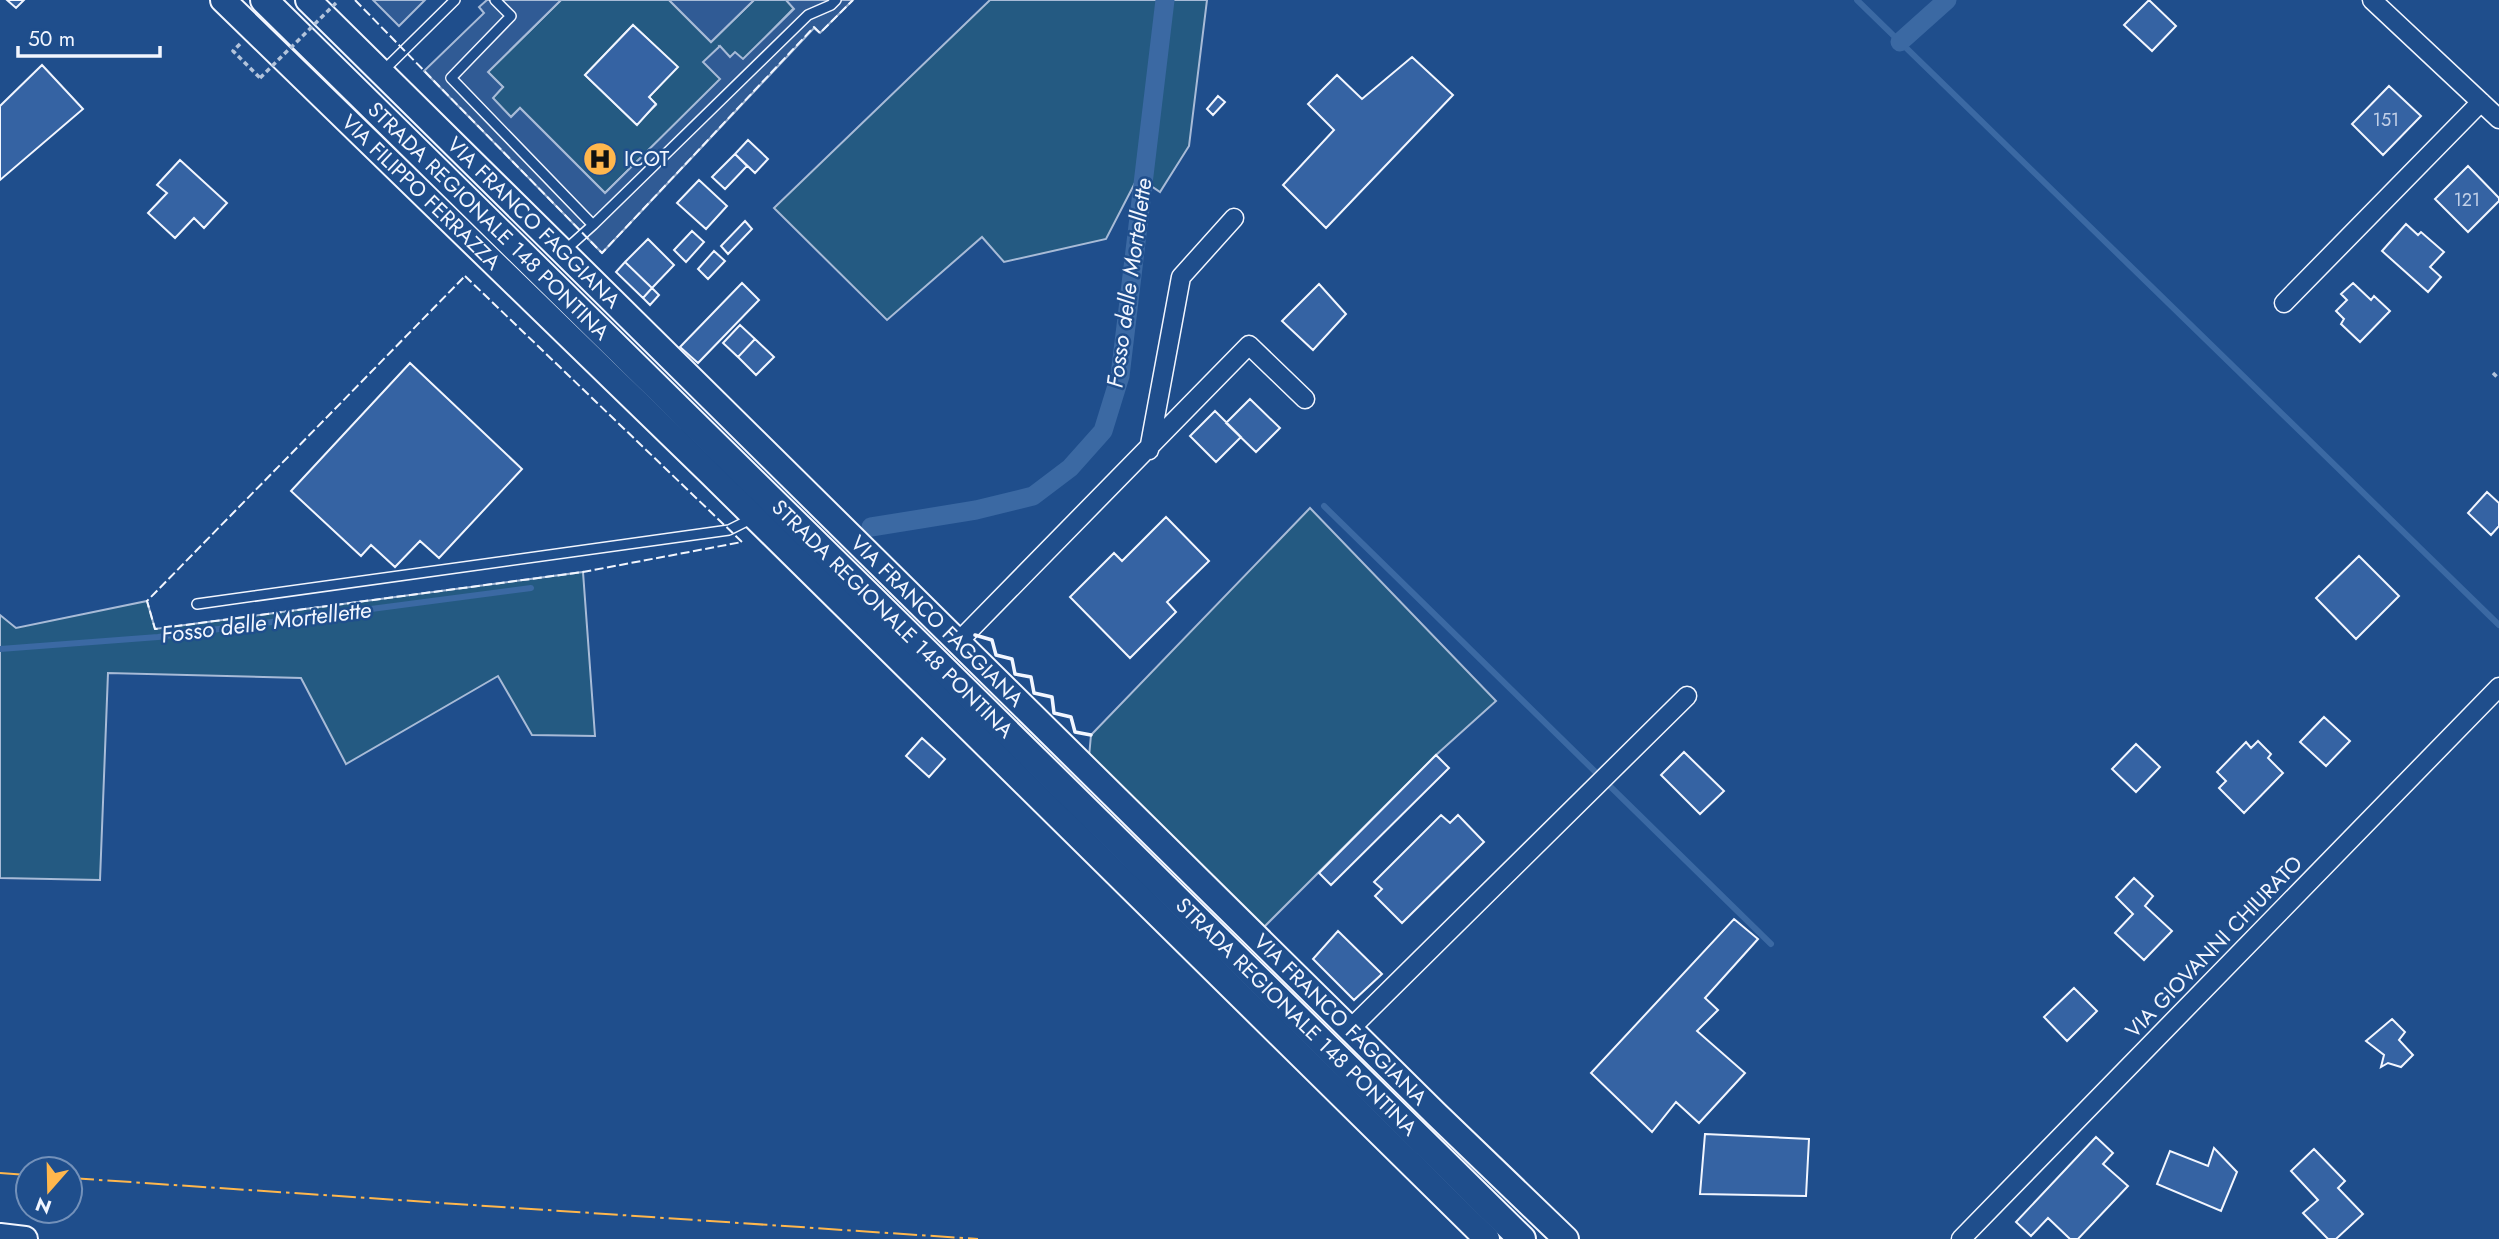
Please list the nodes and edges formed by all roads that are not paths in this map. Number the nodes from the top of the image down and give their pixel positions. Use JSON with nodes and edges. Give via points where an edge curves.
{"nodes":[{"id":1,"x":223,"y":0,"type":"edge"},
{"id":2,"x":264,"y":0,"type":"edge"},
{"id":3,"x":308,"y":0,"type":"edge"},
{"id":4,"x":455,"y":0,"type":"edge"},
{"id":5,"x":495,"y":0,"type":"edge"},
{"id":6,"x":836,"y":0,"type":"edge"},
{"id":7,"x":2372,"y":0,"type":"edge"},
{"id":8,"x":382,"y":73,"type":"junction"},
{"id":9,"x":2481,"y":102,"type":"junction"},
{"id":10,"x":2499,"y":119,"type":"edge"},
{"id":11,"x":1234,"y":218,"type":"dead end"},
{"id":12,"x":593,"y":225,"type":"junction"},
{"id":13,"x":563,"y":251,"type":"junction"},
{"id":14,"x":2284,"y":303,"type":"dead end"},
{"id":15,"x":1304,"y":399,"type":"dead end"},
{"id":16,"x":1149,"y":450,"type":"junction"},
{"id":17,"x":754,"y":517,"type":"junction"},
{"id":18,"x":197,"y":604,"type":"dead end"},
{"id":19,"x":958,"y":642,"type":"junction"},
{"id":20,"x":2499,"y":687,"type":"edge"},
{"id":21,"x":1686,"y":696,"type":"dead end"},
{"id":22,"x":1350,"y":1029,"type":"junction"},
{"id":23,"x":0,"y":1236,"type":"edge"},
{"id":24,"x":25,"y":1239,"type":"edge"},
{"id":25,"x":1487,"y":1239,"type":"edge"},
{"id":26,"x":1522,"y":1239,"type":"edge"},
{"id":27,"x":1566,"y":1239,"type":"edge"},
{"id":28,"x":1961,"y":1239,"type":"edge"}],
"edges":[{"from":1,"to":17,"type":"street","name":"VIA FILIPPO FERRAZZA"},
{"from":2,"to":26,"type":"main road","name":"STRADA REGIONALE 148 PONTINA"},
{"from":3,"to":8,"type":"street","name":"VIA FRANCO FAGGIANA"},
{"from":4,"to":8,"type":"lane"},
{"from":5,"to":12,"type":"lane","via":[[511,16],[451,78]]},
{"from":6,"to":12,"type":"lane","via":[[808,15]]},
{"from":7,"to":9,"type":"street"},
{"from":8,"to":13,"type":"street","name":"VIA FRANCO FAGGIANA"},
{"from":9,"to":10,"type":"street"},
{"from":9,"to":14,"type":"street"},
{"from":11,"to":16,"type":"street","via":[[1181,277]]},
{"from":12,"to":13,"type":"lane"},
{"from":13,"to":19,"type":"street","name":"VIA FRANCO FAGGIANA"},
{"from":15,"to":16,"type":"street","via":[[1249,345]]},
{"from":16,"to":19,"type":"street"},
{"from":17,"to":18,"type":"lane","via":[[729,530]]},
{"from":17,"to":25,"type":"street","name":"VIA FILIPPO FERRAZZA"},
{"from":19,"to":22,"type":"street","name":"VIA FRANCO FAGGIANA"},
{"from":20,"to":28,"type":"street","name":"VIA GIOVANNI CHIURATO"},
{"from":21,"to":22,"type":"street"},
{"from":22,"to":27,"type":"street","name":"VIA FRANCO FAGGIANA"},
{"from":23,"to":24,"type":"street"}]}
